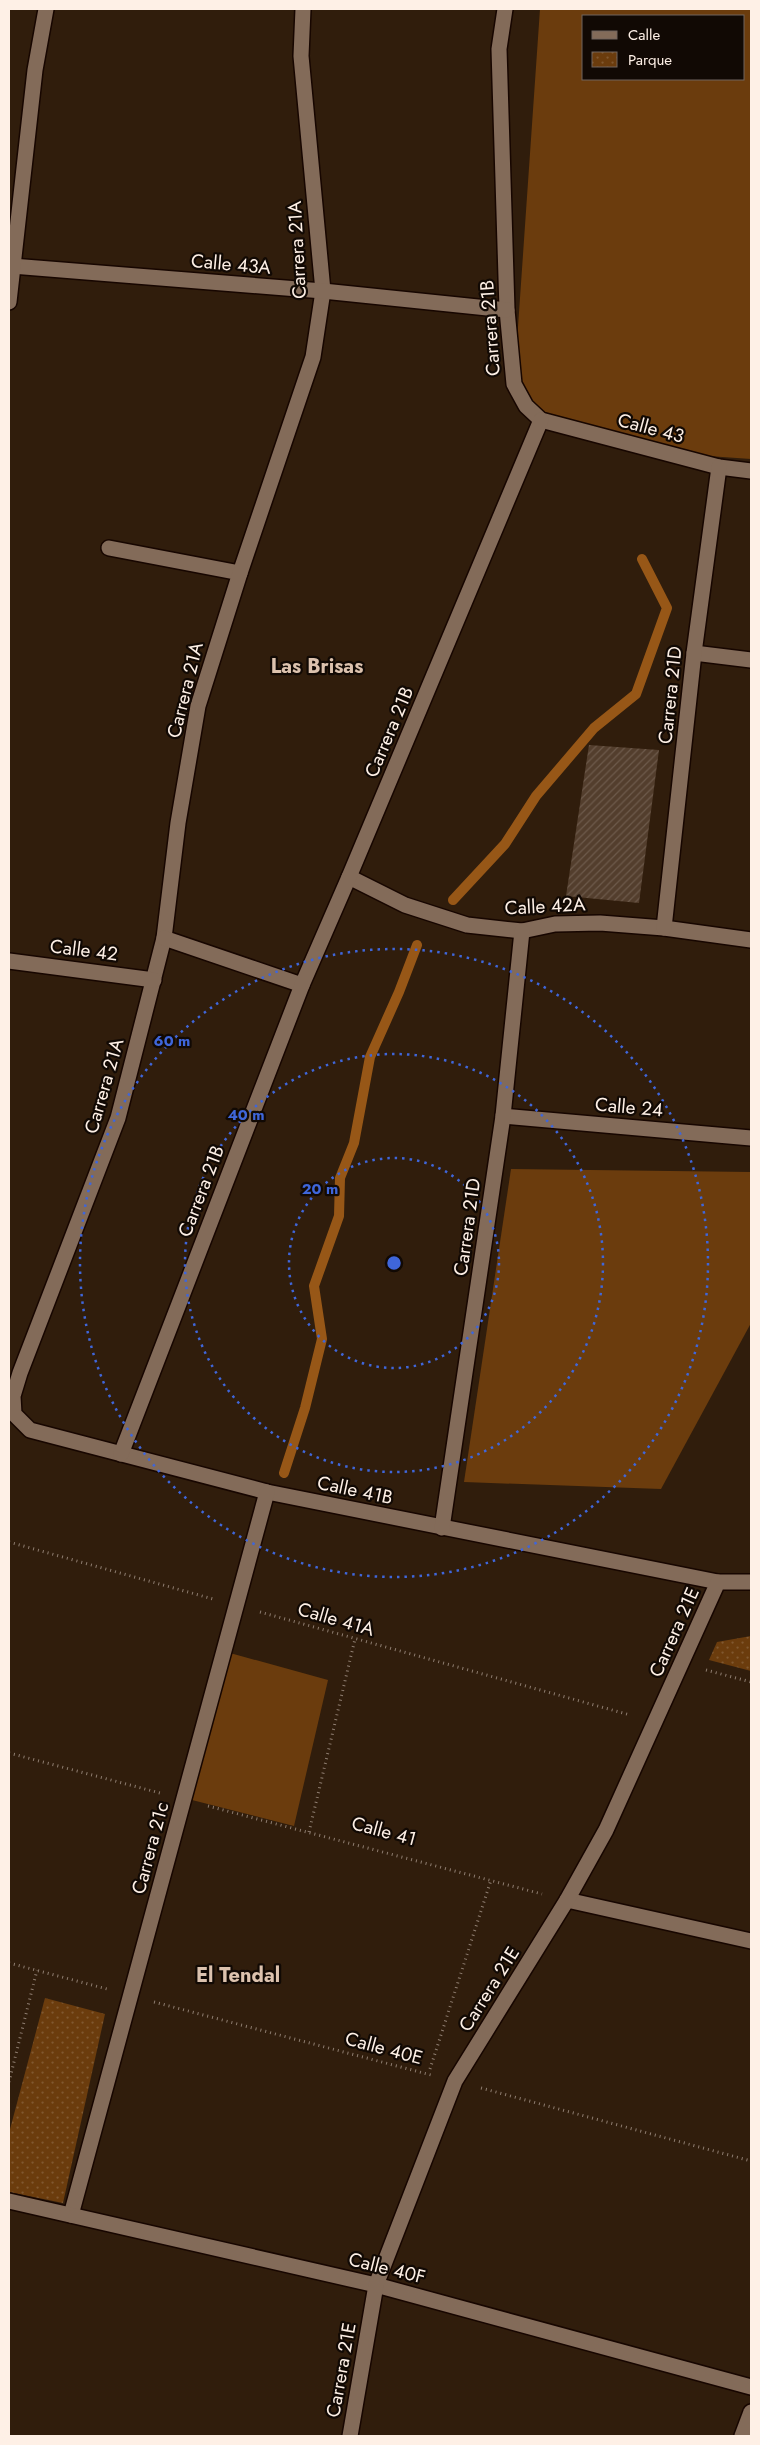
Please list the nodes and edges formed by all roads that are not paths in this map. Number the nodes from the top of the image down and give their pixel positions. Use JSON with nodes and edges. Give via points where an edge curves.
{"nodes":[{"id":1,"x":46,"y":9,"type":"edge"},
{"id":2,"x":303,"y":9,"type":"edge"},
{"id":3,"x":506,"y":9,"type":"edge"},
{"id":4,"x":12,"y":266,"type":"junction"},
{"id":5,"x":323,"y":292,"type":"junction"},
{"id":6,"x":9,"y":302,"type":"edge"},
{"id":7,"x":507,"y":310,"type":"junction"},
{"id":8,"x":541,"y":420,"type":"junction"},
{"id":9,"x":719,"y":467,"type":"junction"},
{"id":10,"x":751,"y":471,"type":"edge"},
{"id":11,"x":109,"y":548,"type":"dead end"},
{"id":12,"x":240,"y":572,"type":"junction"},
{"id":13,"x":694,"y":654,"type":"junction"},
{"id":14,"x":751,"y":660,"type":"edge"},
{"id":15,"x":350,"y":877,"type":"junction"},
{"id":16,"x":664,"y":928,"type":"junction"},
{"id":17,"x":522,"y":931,"type":"junction"},
{"id":18,"x":164,"y":938,"type":"junction"},
{"id":19,"x":751,"y":940,"type":"edge"},
{"id":20,"x":9,"y":961,"type":"edge"},
{"id":21,"x":154,"y":980,"type":"junction"},
{"id":22,"x":302,"y":985,"type":"junction"},
{"id":23,"x":503,"y":1116,"type":"junction"},
{"id":24,"x":751,"y":1138,"type":"edge"},
{"id":25,"x":14,"y":1371,"type":"edge"},
{"id":26,"x":121,"y":1454,"type":"junction"},
{"id":27,"x":268,"y":1492,"type":"junction"},
{"id":28,"x":442,"y":1528,"type":"junction"},
{"id":29,"x":718,"y":1582,"type":"junction"},
{"id":30,"x":751,"y":1582,"type":"edge"},
{"id":31,"x":567,"y":1900,"type":"junction"},
{"id":32,"x":751,"y":1942,"type":"edge"},
{"id":33,"x":9,"y":2201,"type":"edge"},
{"id":34,"x":70,"y":2215,"type":"junction"},
{"id":35,"x":376,"y":2285,"type":"junction"},
{"id":36,"x":751,"y":2387,"type":"edge"},
{"id":37,"x":751,"y":2412,"type":"edge"},
{"id":38,"x":350,"y":2436,"type":"edge"},
{"id":39,"x":742,"y":2436,"type":"edge"}],
"edges":[{"from":1,"to":4,"type":"street","via":[[35,70]]},
{"from":2,"to":5,"type":"street","name":"Carrera 21A","via":[[302,56]]},
{"from":3,"to":7,"type":"street","name":"Carrera 21B","via":[[498,49]]},
{"from":4,"to":5,"type":"street","name":"Calle 43A"},
{"from":4,"to":6,"type":"street"},
{"from":5,"to":7,"type":"street","name":"Calle 43A"},
{"from":5,"to":12,"type":"street","name":"Carrera 21A","via":[[313,357]]},
{"from":7,"to":8,"type":"street","name":"Carrera 21B","via":[[514,384],[526,406]]},
{"from":8,"to":9,"type":"street","name":"Calle 43"},
{"from":8,"to":15,"type":"street","name":"Carrera 21B"},
{"from":9,"to":10,"type":"street","name":"Calle 43"},
{"from":9,"to":13,"type":"street","name":"Carrera 21D"},
{"from":11,"to":12,"type":"street"},
{"from":12,"to":18,"type":"street","name":"Carrera 21A","via":[[198,706],[178,823]]},
{"from":13,"to":14,"type":"street"},
{"from":13,"to":16,"type":"street","name":"Carrera 21D"},
{"from":15,"to":17,"type":"street","name":"Calle 42A","via":[[405,905],[467,926]]},
{"from":15,"to":22,"type":"street","name":"Carrera 21B"},
{"from":16,"to":17,"type":"street","name":"Calle 42A","via":[[600,923],[554,924]]},
{"from":16,"to":19,"type":"street","name":"Calle 42A"},
{"from":17,"to":23,"type":"street","name":"Carrera 21D"},
{"from":18,"to":21,"type":"street","name":"Carrera 21A"},
{"from":18,"to":22,"type":"street"},
{"from":20,"to":21,"type":"street","name":"Calle 42"},
{"from":21,"to":25,"type":"street","name":"Carrera 21A","via":[[118,1118]]},
{"from":22,"to":26,"type":"street","name":"Carrera 21B"},
{"from":23,"to":24,"type":"street","name":"Calle 24"},
{"from":23,"to":28,"type":"street","name":"Carrera 21D"},
{"from":25,"to":26,"type":"street","name":"Calle 41B","via":[[14,1414],[30,1430]]},
{"from":26,"to":27,"type":"street","name":"Calle 41B"},
{"from":27,"to":28,"type":"street","name":"Calle 41B"},
{"from":27,"to":34,"type":"street","name":"Carrera 21c"},
{"from":28,"to":29,"type":"street","name":"Calle 41B"},
{"from":29,"to":30,"type":"street","name":"Calle 41B"},
{"from":29,"to":31,"type":"street","name":"Carrera 21E","via":[[606,1830]]},
{"from":31,"to":32,"type":"street"},
{"from":31,"to":35,"type":"street","name":"Carrera 21E","via":[[455,2081]]},
{"from":33,"to":34,"type":"street","name":"Calle 40F"},
{"from":34,"to":35,"type":"street","name":"Calle 40F"},
{"from":35,"to":36,"type":"street","name":"Calle 40F"},
{"from":35,"to":38,"type":"street","name":"Carrera 21E"},
{"from":37,"to":39,"type":"street"}]}
